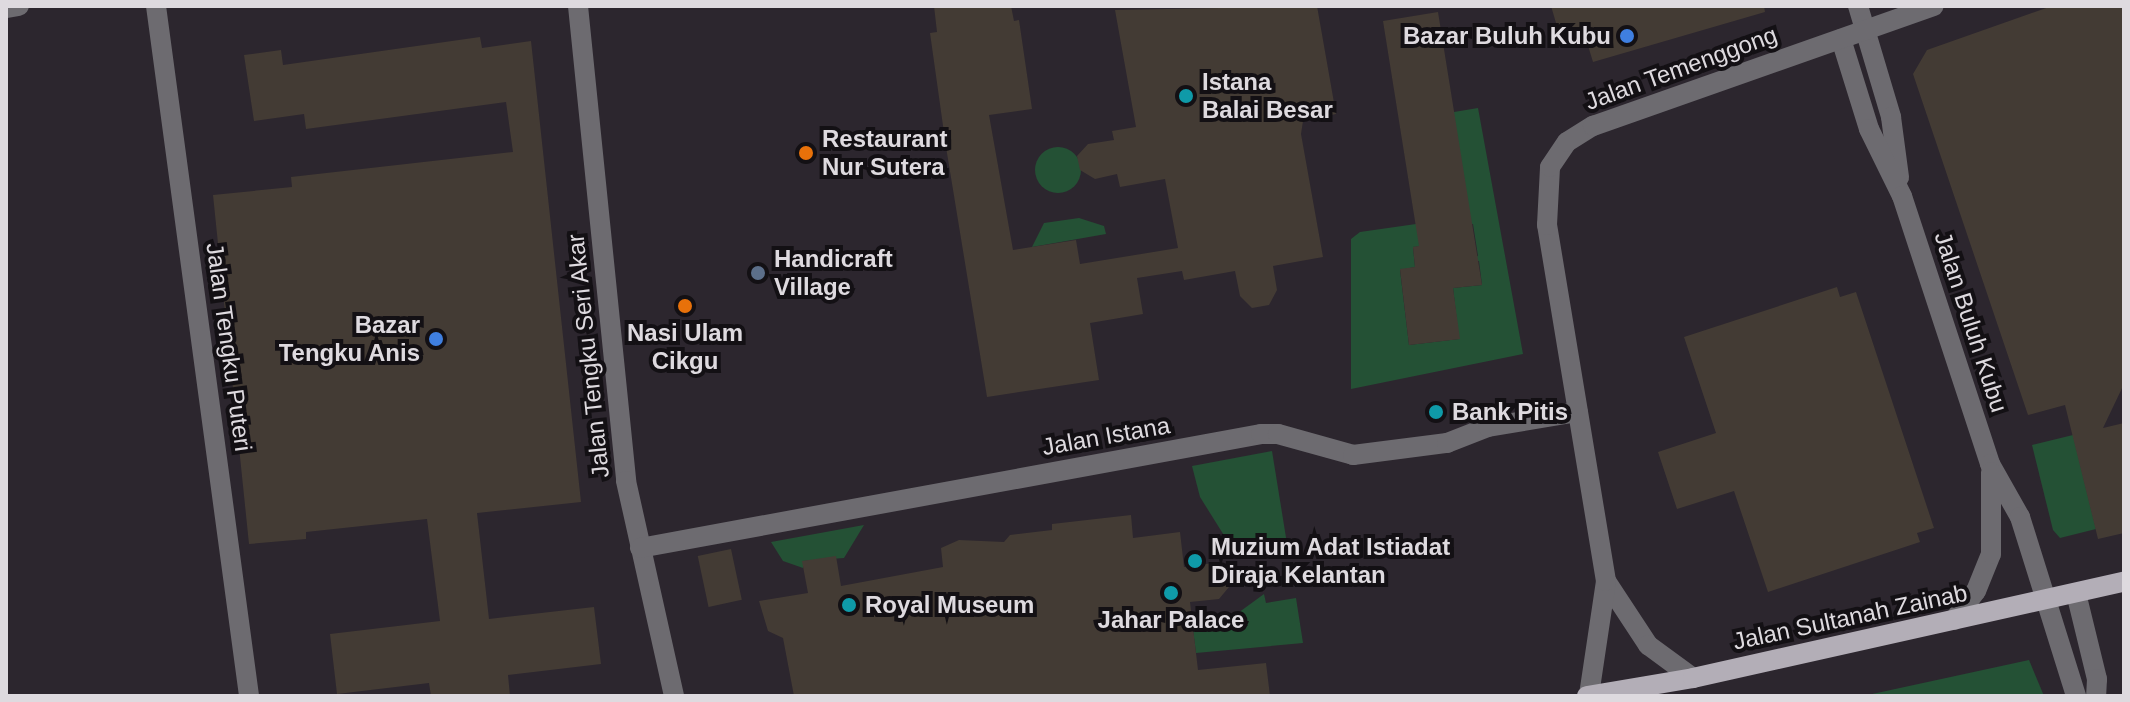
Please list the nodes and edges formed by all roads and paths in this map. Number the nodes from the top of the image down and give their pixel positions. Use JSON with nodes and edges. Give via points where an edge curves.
{"nodes":[{"id":1,"x":19,"y":6,"type":"edge"},
{"id":2,"x":156,"y":6,"type":"edge"},
{"id":3,"x":578,"y":6,"type":"edge"},
{"id":4,"x":1858,"y":6,"type":"edge"},
{"id":5,"x":1934,"y":6,"type":"edge"},
{"id":6,"x":6,"y":8,"type":"edge"},
{"id":7,"x":1865,"y":30,"type":"junction"},
{"id":8,"x":1841,"y":39,"type":"junction"},
{"id":9,"x":1902,"y":196,"type":"junction"},
{"id":10,"x":1578,"y":412,"type":"junction"},
{"id":11,"x":1990,"y":464,"type":"junction"},
{"id":12,"x":640,"y":548,"type":"junction"},
{"id":13,"x":1606,"y":581,"type":"junction"},
{"id":14,"x":2124,"y":582,"type":"edge"},
{"id":15,"x":2076,"y":593,"type":"junction"},
{"id":16,"x":2048,"y":600,"type":"junction"},
{"id":17,"x":1954,"y":620,"type":"junction"},
{"id":18,"x":1693,"y":678,"type":"junction"},
{"id":19,"x":249,"y":696,"type":"edge"},
{"id":20,"x":674,"y":696,"type":"edge"},
{"id":21,"x":1588,"y":696,"type":"edge"},
{"id":22,"x":2076,"y":696,"type":"edge"},
{"id":23,"x":2096,"y":696,"type":"edge"}],
"edges":[{"from":1,"to":6,"type":"street"},
{"from":2,"to":19,"type":"street","name":"Jalan Tengku Puteri"},
{"from":3,"to":12,"type":"street","name":"Jalan Tengku Seri Akar","via":[[626,481]]},
{"from":4,"to":7,"type":"street","name":"Jalan Buluh Kubu"},
{"from":5,"to":7,"type":"street","name":"Jalan Temenggong"},
{"from":7,"to":8,"type":"street","name":"Jalan Temenggong"},
{"from":7,"to":9,"type":"street","name":"Jalan Buluh Kubu","via":[[1891,117]]},
{"from":8,"to":9,"type":"street","name":"Jalan Buluh Kubu","via":[[1869,129]]},
{"from":8,"to":10,"type":"street","name":"Jalan Temenggong","via":[[1593,126],[1567,142],[1550,167],[1547,225]]},
{"from":9,"to":11,"type":"street","name":"Jalan Buluh Kubu"},
{"from":10,"to":12,"type":"street","name":"Jalan Istana","via":[[1488,427],[1447,443],[1342,455],[1261,434]]},
{"from":10,"to":13,"type":"street"},
{"from":11,"to":16,"type":"street","name":"Jalan Buluh Kubu","via":[[2020,517]]},
{"from":11,"to":17,"type":"street","name":"Jalan Buluh Kubu","via":[[1991,554],[1976,591]]},
{"from":12,"to":20,"type":"street","name":"Jalan Tengku Seri Akar"},
{"from":13,"to":18,"type":"street","via":[[1648,645]]},
{"from":13,"to":21,"type":"street"},
{"from":14,"to":15,"type":"main road","name":"Jalan Sultanah Zainab"},
{"from":15,"to":16,"type":"main road","name":"Jalan Sultanah Zainab"},
{"from":15,"to":23,"type":"street","via":[[2097,679]]},
{"from":16,"to":17,"type":"main road","name":"Jalan Sultanah Zainab"},
{"from":16,"to":22,"type":"street","name":"Jalan Buluh Kubu"},
{"from":17,"to":18,"type":"main road","name":"Jalan Sultanah Zainab"},
{"from":18,"to":21,"type":"main road","name":"Jalan Sultanah Zainab"}]}
